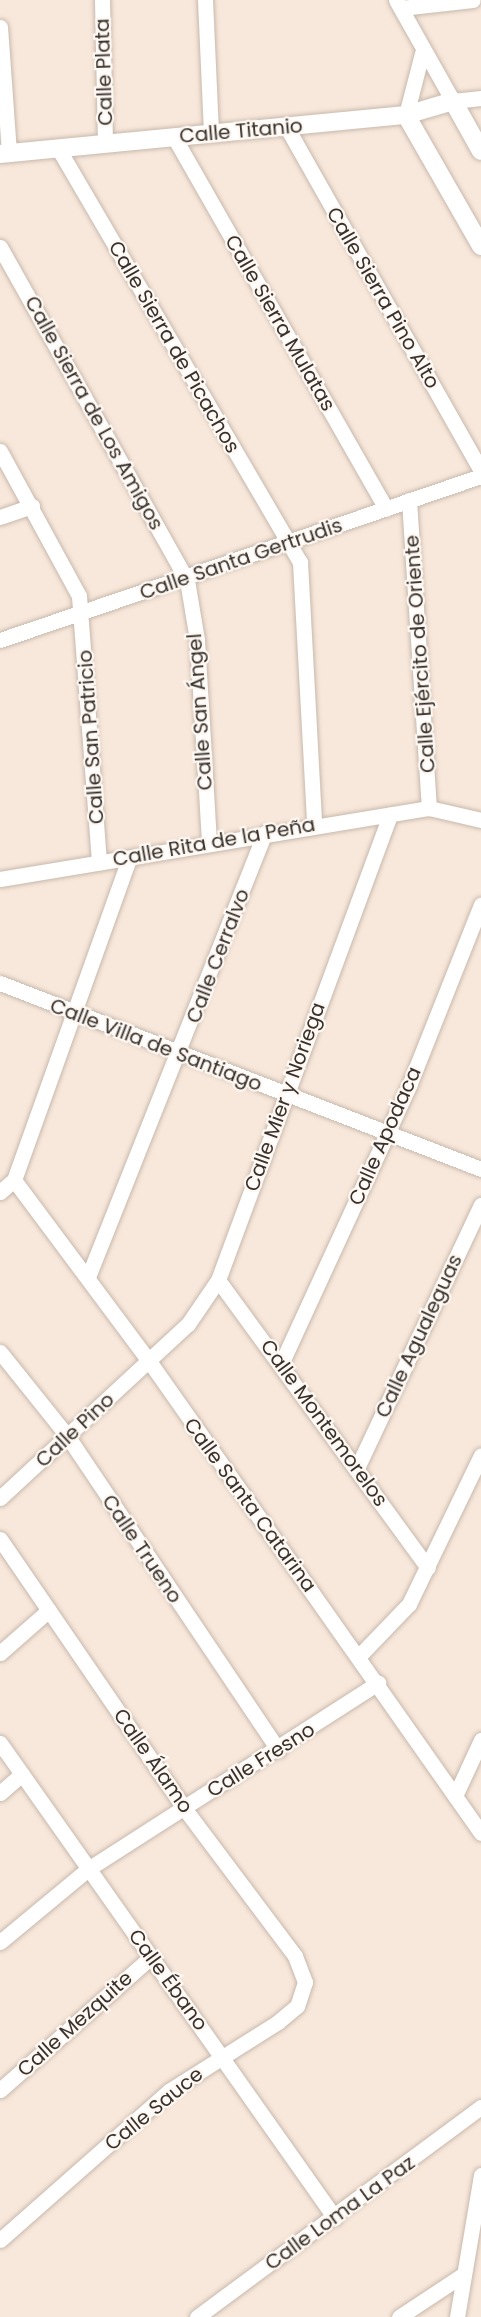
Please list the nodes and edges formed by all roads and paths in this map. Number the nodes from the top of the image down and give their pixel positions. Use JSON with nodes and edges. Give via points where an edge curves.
{"nodes":[{"id":1,"x":102,"y":0,"type":"edge"},
{"id":2,"x":205,"y":0,"type":"edge"},
{"id":3,"x":474,"y":0,"type":"edge"},
{"id":4,"x":399,"y":4,"type":"edge"},
{"id":5,"x":0,"y":27,"type":"edge"},
{"id":6,"x":422,"y":53,"type":"junction"},
{"id":7,"x":481,"y":98,"type":"edge"},
{"id":8,"x":453,"y":102,"type":"junction"},
{"id":9,"x":406,"y":115,"type":"junction"},
{"id":10,"x":286,"y":126,"type":"junction"},
{"id":11,"x":211,"y":134,"type":"junction"},
{"id":12,"x":174,"y":137,"type":"junction"},
{"id":13,"x":105,"y":144,"type":"junction"},
{"id":14,"x":58,"y":148,"type":"junction"},
{"id":15,"x":481,"y":151,"type":"edge"},
{"id":16,"x":5,"y":153,"type":"edge"},
{"id":17,"x":481,"y":246,"type":"edge"},
{"id":18,"x":0,"y":247,"type":"edge"},
{"id":19,"x":0,"y":451,"type":"edge"},
{"id":20,"x":481,"y":470,"type":"edge"},
{"id":21,"x":481,"y":476,"type":"edge"},
{"id":22,"x":409,"y":500,"type":"junction"},
{"id":23,"x":32,"y":506,"type":"junction"},
{"id":24,"x":386,"y":509,"type":"junction"},
{"id":25,"x":0,"y":517,"type":"edge"},
{"id":26,"x":293,"y":543,"type":"junction"},
{"id":27,"x":187,"y":580,"type":"junction"},
{"id":28,"x":82,"y":613,"type":"junction"},
{"id":29,"x":0,"y":640,"type":"edge"},
{"id":30,"x":429,"y":808,"type":"junction"},
{"id":31,"x":390,"y":815,"type":"junction"},
{"id":32,"x":481,"y":820,"type":"edge"},
{"id":33,"x":314,"y":824,"type":"junction"},
{"id":34,"x":265,"y":833,"type":"junction"},
{"id":35,"x":209,"y":844,"type":"junction"},
{"id":36,"x":129,"y":858,"type":"junction"},
{"id":37,"x":99,"y":862,"type":"junction"},
{"id":38,"x":0,"y":879,"type":"edge"},
{"id":39,"x":481,"y":905,"type":"edge"},
{"id":40,"x":0,"y":983,"type":"edge"},
{"id":41,"x":76,"y":1013,"type":"junction"},
{"id":42,"x":181,"y":1054,"type":"junction"},
{"id":43,"x":285,"y":1095,"type":"junction"},
{"id":44,"x":386,"y":1135,"type":"junction"},
{"id":45,"x":481,"y":1169,"type":"edge"},
{"id":46,"x":15,"y":1180,"type":"junction"},
{"id":47,"x":0,"y":1192,"type":"edge"},
{"id":48,"x":481,"y":1205,"type":"edge"},
{"id":49,"x":87,"y":1277,"type":"junction"},
{"id":50,"x":218,"y":1280,"type":"junction"},
{"id":51,"x":0,"y":1352,"type":"edge"},
{"id":52,"x":149,"y":1361,"type":"junction"},
{"id":53,"x":281,"y":1364,"type":"junction"},
{"id":54,"x":68,"y":1437,"type":"junction"},
{"id":55,"x":481,"y":1455,"type":"edge"},
{"id":56,"x":357,"y":1467,"type":"junction"},
{"id":57,"x":0,"y":1498,"type":"edge"},
{"id":58,"x":0,"y":1539,"type":"edge"},
{"id":59,"x":428,"y":1568,"type":"junction"},
{"id":60,"x":49,"y":1610,"type":"junction"},
{"id":61,"x":0,"y":1653,"type":"edge"},
{"id":62,"x":359,"y":1656,"type":"junction"},
{"id":63,"x":378,"y":1683,"type":"junction"},
{"id":64,"x":481,"y":1740,"type":"edge"},
{"id":65,"x":0,"y":1743,"type":"edge"},
{"id":66,"x":278,"y":1750,"type":"junction"},
{"id":67,"x":22,"y":1774,"type":"junction"},
{"id":68,"x":0,"y":1793,"type":"edge"},
{"id":69,"x":455,"y":1796,"type":"junction"},
{"id":70,"x":184,"y":1808,"type":"junction"},
{"id":71,"x":481,"y":1833,"type":"edge"},
{"id":72,"x":88,"y":1869,"type":"junction"},
{"id":73,"x":0,"y":1942,"type":"edge"},
{"id":74,"x":151,"y":1957,"type":"junction"},
{"id":75,"x":305,"y":1982,"type":"joint"},
{"id":76,"x":222,"y":2056,"type":"junction"},
{"id":77,"x":0,"y":2090,"type":"edge"},
{"id":78,"x":481,"y":2108,"type":"edge"},
{"id":79,"x":481,"y":2175,"type":"edge"},
{"id":80,"x":335,"y":2218,"type":"junction"},
{"id":81,"x":0,"y":2240,"type":"edge"},
{"id":82,"x":464,"y":2274,"type":"junction"},
{"id":83,"x":197,"y":2317,"type":"edge"},
{"id":84,"x":399,"y":2317,"type":"edge"},
{"id":85,"x":457,"y":2317,"type":"edge"}],
"edges":[{"from":1,"to":13,"type":"street","name":"Calle Plata"},
{"from":2,"to":11,"type":"street"},
{"from":3,"to":4,"type":"street"},
{"from":4,"to":6,"type":"street"},
{"from":5,"to":16,"type":"street"},
{"from":6,"to":8,"type":"street"},
{"from":6,"to":9,"type":"street"},
{"from":7,"to":8,"type":"street","name":"Calle Titanio"},
{"from":8,"to":9,"type":"street","name":"Calle Titanio"},
{"from":8,"to":15,"type":"street"},
{"from":9,"to":10,"type":"street","name":"Calle Titanio"},
{"from":9,"to":17,"type":"street"},
{"from":10,"to":11,"type":"street","name":"Calle Titanio"},
{"from":10,"to":20,"type":"street","name":"Calle Sierra Pino Alto"},
{"from":11,"to":12,"type":"street","name":"Calle Titanio"},
{"from":12,"to":13,"type":"street","name":"Calle Titanio"},
{"from":12,"to":24,"type":"street","name":"Calle Sierra Mulatas"},
{"from":13,"to":14,"type":"street","name":"Calle Titanio"},
{"from":14,"to":16,"type":"street","name":"Calle Titanio"},
{"from":14,"to":26,"type":"street","name":"Calle Sierra de Picachos"},
{"from":18,"to":27,"type":"street","name":"Calle Sierra de Los Amigos"},
{"from":19,"to":23,"type":"street","name":"Calle San Patricio"},
{"from":21,"to":22,"type":"street","name":"Calle Santa Gertrudis"},
{"from":22,"to":24,"type":"street","name":"Calle Santa Gertrudis"},
{"from":22,"to":30,"type":"street","name":"Calle Ejército de Oriente"},
{"from":23,"to":25,"type":"street"},
{"from":23,"to":28,"type":"street","name":"Calle San Patricio","via":[[72,578]]},
{"from":24,"to":26,"type":"street","name":"Calle Santa Gertrudis"},
{"from":26,"to":27,"type":"street","name":"Calle Santa Gertrudis"},
{"from":26,"to":33,"type":"street","name":"Calle Sierra de Picachos","via":[[306,595]]},
{"from":27,"to":28,"type":"street","name":"Calle Santa Gertrudis"},
{"from":27,"to":35,"type":"street","name":"Calle San Ángel","via":[[197,640]]},
{"from":28,"to":29,"type":"street","name":"Calle Santa Gertrudis"},
{"from":28,"to":37,"type":"street","name":"Calle San Patricio"},
{"from":30,"to":31,"type":"street","name":"Calle Rita de la Peña"},
{"from":30,"to":32,"type":"street"},
{"from":31,"to":33,"type":"street","name":"Calle Rita de la Peña"},
{"from":31,"to":43,"type":"street","name":"Calle Mier y Noriega"},
{"from":33,"to":34,"type":"street","name":"Calle Rita de la Peña"},
{"from":34,"to":35,"type":"street","name":"Calle Rita de la Peña"},
{"from":34,"to":42,"type":"street","name":"Calle Cerralvo"},
{"from":35,"to":36,"type":"street","name":"Calle Rita de la Peña"},
{"from":36,"to":37,"type":"street","name":"Calle Rita de la Peña"},
{"from":36,"to":41,"type":"street"},
{"from":37,"to":38,"type":"street","name":"Calle Rita de la Peña"},
{"from":39,"to":44,"type":"street","name":"Calle Apodaca"},
{"from":40,"to":41,"type":"street","name":"Calle Villa de Santiago"},
{"from":41,"to":42,"type":"street","name":"Calle Villa de Santiago"},
{"from":41,"to":46,"type":"street"},
{"from":42,"to":43,"type":"street","name":"Calle Villa de Santiago"},
{"from":42,"to":49,"type":"street","name":"Calle Cerralvo"},
{"from":43,"to":44,"type":"street","name":"Calle Villa de Santiago"},
{"from":43,"to":50,"type":"street","name":"Calle Mier y Noriega"},
{"from":44,"to":45,"type":"street","name":"Calle Villa de Santiago"},
{"from":44,"to":53,"type":"street","name":"Calle Apodaca"},
{"from":46,"to":47,"type":"street"},
{"from":46,"to":49,"type":"street","name":"Calle Santa Catarina"},
{"from":48,"to":56,"type":"street","name":"Calle Agualeguas"},
{"from":49,"to":52,"type":"street","name":"Calle Santa Catarina"},
{"from":50,"to":52,"type":"street","name":"Calle Mier y Noriega","via":[[195,1316]]},
{"from":50,"to":53,"type":"street","name":"Calle Montemorelos"},
{"from":51,"to":54,"type":"street","name":"Calle Trueno"},
{"from":52,"to":54,"type":"street","name":"Calle Pino"},
{"from":52,"to":62,"type":"street","name":"Calle Santa Catarina"},
{"from":53,"to":56,"type":"street","name":"Calle Montemorelos"},
{"from":54,"to":57,"type":"street","name":"Calle Pino"},
{"from":54,"to":66,"type":"street","name":"Calle Trueno"},
{"from":55,"to":59,"type":"street"},
{"from":56,"to":59,"type":"street","name":"Calle Montemorelos"},
{"from":58,"to":60,"type":"street","name":"Calle Álamo"},
{"from":59,"to":62,"type":"street","via":[[393,1624]]},
{"from":60,"to":61,"type":"street"},
{"from":60,"to":70,"type":"street","name":"Calle Álamo"},
{"from":62,"to":63,"type":"street","name":"Calle Santa Catarina"},
{"from":63,"to":66,"type":"street","name":"Calle Fresno"},
{"from":63,"to":69,"type":"street","name":"Calle Santa Catarina"},
{"from":64,"to":69,"type":"street"},
{"from":65,"to":67,"type":"street","name":"Calle Ébano"},
{"from":66,"to":70,"type":"street","name":"Calle Fresno"},
{"from":67,"to":68,"type":"street"},
{"from":67,"to":72,"type":"street","name":"Calle Ébano"},
{"from":69,"to":71,"type":"street","name":"Calle Santa Catarina"},
{"from":70,"to":72,"type":"street","name":"Calle Fresno"},
{"from":70,"to":75,"type":"street","name":"Calle Álamo","via":[[296,1956]]},
{"from":72,"to":73,"type":"street","name":"Calle Fresno"},
{"from":72,"to":74,"type":"street","name":"Calle Ébano"},
{"from":74,"to":76,"type":"street","name":"Calle Ébano"},
{"from":74,"to":77,"type":"street","name":"Calle Mezquite"},
{"from":75,"to":76,"type":"street","name":"Calle Sauce","via":[[297,2006]]},
{"from":76,"to":80,"type":"street","name":"Calle Ébano"},
{"from":76,"to":81,"type":"street","name":"Calle Sauce","via":[[169,2091]]},
{"from":78,"to":80,"type":"street","name":"Calle Loma La Paz"},
{"from":79,"to":82,"type":"street"},
{"from":80,"to":83,"type":"street","name":"Calle Loma La Paz"},
{"from":82,"to":84,"type":"street"},
{"from":82,"to":85,"type":"street"}]}
